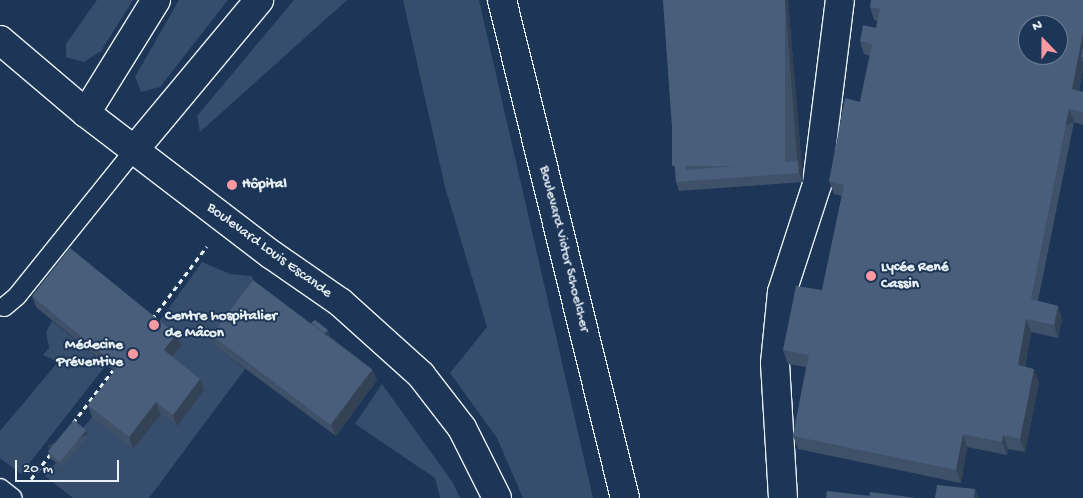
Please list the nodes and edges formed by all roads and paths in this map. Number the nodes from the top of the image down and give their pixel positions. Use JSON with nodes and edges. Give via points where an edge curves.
{"nodes":[{"id":1,"x":156,"y":0,"type":"edge"},
{"id":2,"x":259,"y":0,"type":"edge"},
{"id":3,"x":502,"y":0,"type":"edge"},
{"id":4,"x":840,"y":0,"type":"edge"},
{"id":5,"x":0,"y":40,"type":"edge"},
{"id":6,"x":86,"y":112,"type":"junction"},
{"id":7,"x":135,"y":149,"type":"junction"},
{"id":8,"x":226,"y":220,"type":"junction"},
{"id":9,"x":4,"y":307,"type":"dead end"},
{"id":10,"x":150,"y":321,"type":"edge"},
{"id":11,"x":113,"y":370,"type":"edge"},
{"id":12,"x":71,"y":426,"type":"edge"},
{"id":13,"x":53,"y":450,"type":"edge"},
{"id":14,"x":29,"y":482,"type":"dead end"},
{"id":15,"x":0,"y":488,"type":"edge"},
{"id":16,"x":13,"y":498,"type":"edge"},
{"id":17,"x":497,"y":498,"type":"edge"},
{"id":18,"x":625,"y":498,"type":"edge"},
{"id":19,"x":783,"y":498,"type":"edge"}],
"edges":[{"from":1,"to":6,"type":"street"},
{"from":2,"to":7,"type":"street"},
{"from":3,"to":18,"type":"street","name":"Boulevard Victor Schoelcher"},
{"from":4,"to":19,"type":"street","via":[[817,184],[782,292],[775,363]]},
{"from":5,"to":6,"type":"street","name":"Boulevard Louis Escande"},
{"from":6,"to":7,"type":"street","name":"Boulevard Louis Escande"},
{"from":7,"to":8,"type":"street","name":"Boulevard Louis Escande"},
{"from":7,"to":9,"type":"lane","via":[[17,296]]},
{"from":8,"to":10,"type":"path"},
{"from":8,"to":17,"type":"street","name":"Boulevard Louis Escande","via":[[340,302],[421,375],[462,428]]},
{"from":11,"to":12,"type":"path"},
{"from":13,"to":14,"type":"path"},
{"from":15,"to":16,"type":"lane"}]}
